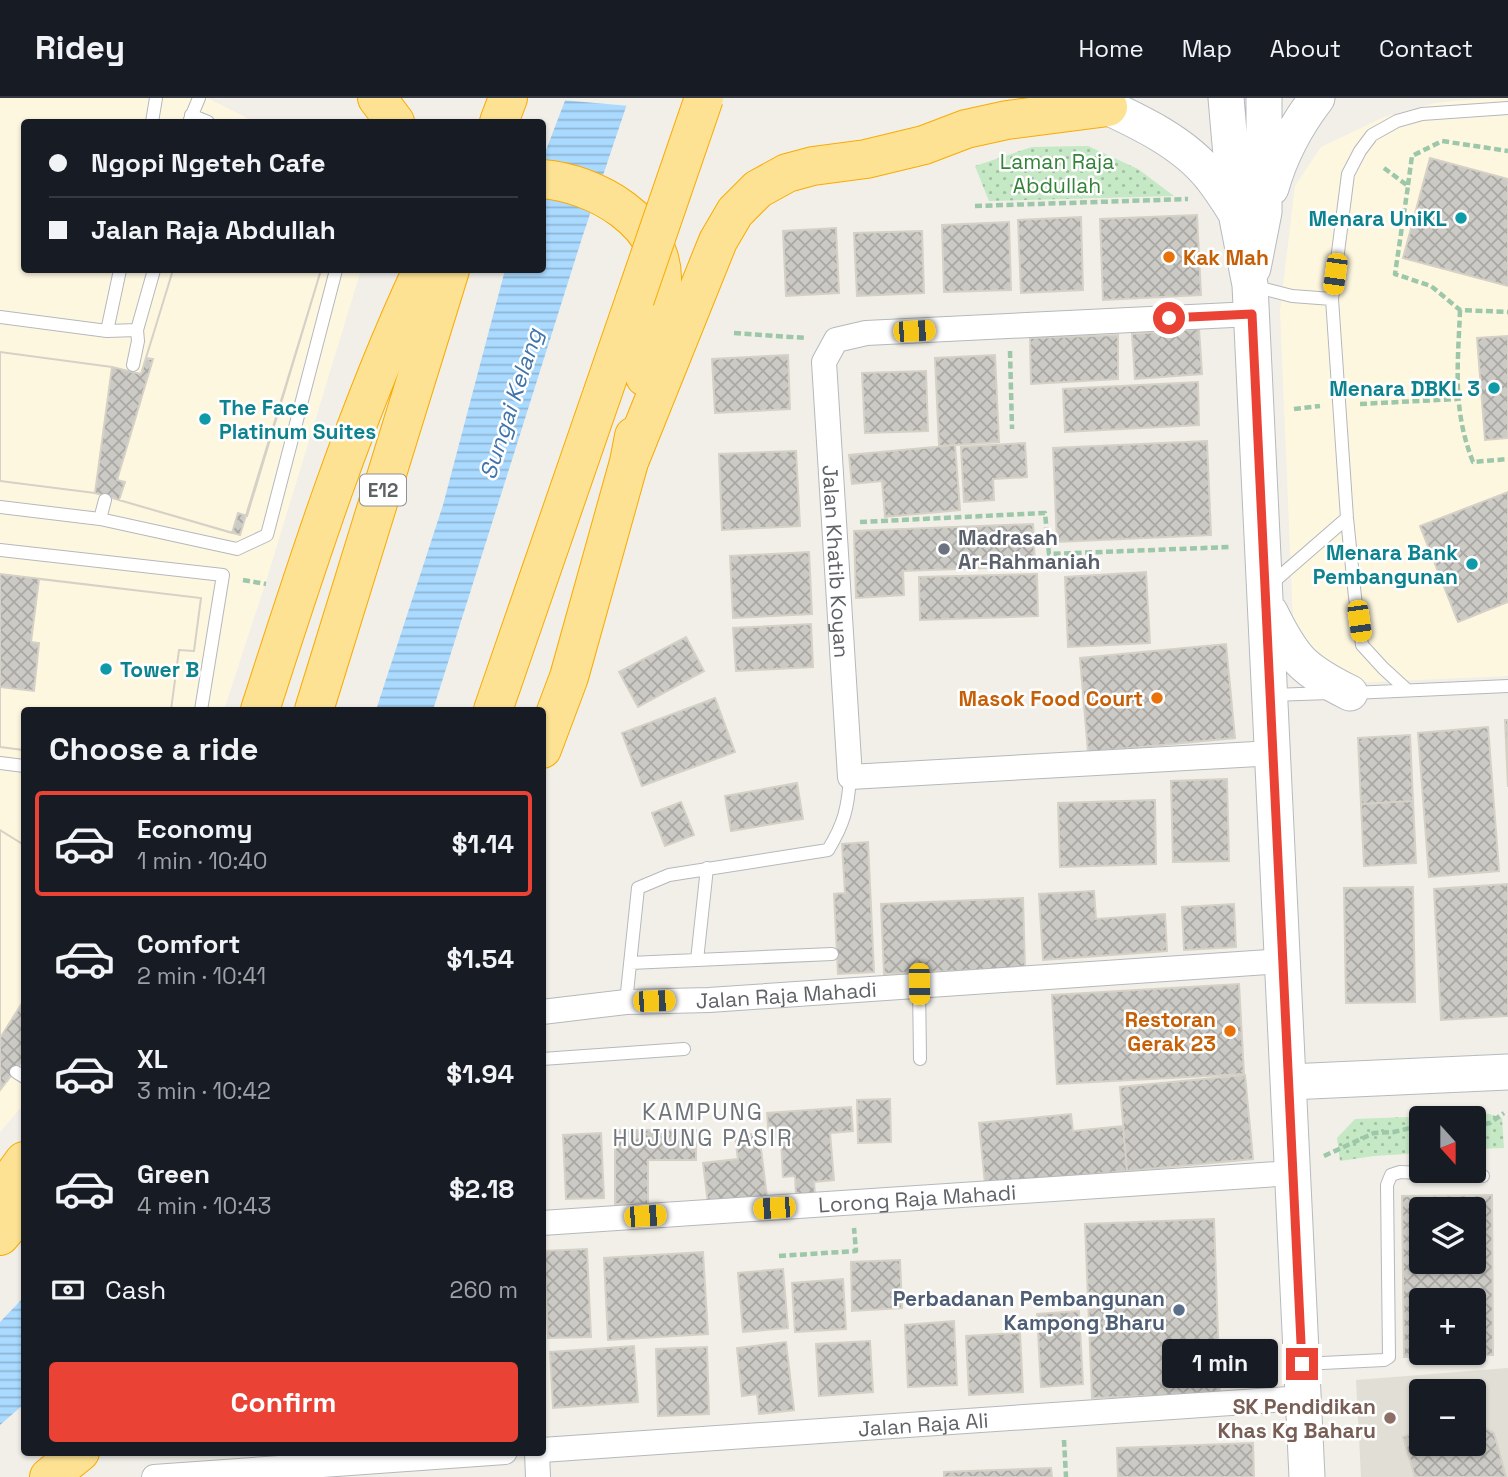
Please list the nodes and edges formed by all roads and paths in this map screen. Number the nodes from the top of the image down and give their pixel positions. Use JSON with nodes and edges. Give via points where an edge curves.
{"nodes":[{"id":1,"x":156,"y":98,"type":"edge"},
{"id":2,"x":199,"y":98,"type":"edge"},
{"id":3,"x":377,"y":98,"type":"edge"},
{"id":4,"x":508,"y":98,"type":"edge"},
{"id":5,"x":704,"y":98,"type":"edge"},
{"id":6,"x":1226,"y":98,"type":"edge"},
{"id":7,"x":1264,"y":98,"type":"edge"},
{"id":8,"x":1317,"y":98,"type":"edge"},
{"id":9,"x":1098,"y":103,"type":"edge"},
{"id":10,"x":1508,"y":108,"type":"edge"},
{"id":11,"x":1021,"y":109,"type":"edge"},
{"id":12,"x":152,"y":119,"type":"edge"},
{"id":13,"x":190,"y":119,"type":"edge"},
{"id":14,"x":393,"y":119,"type":"edge"},
{"id":15,"x":500,"y":119,"type":"edge"},
{"id":16,"x":1508,"y":151,"type":"edge"},
{"id":17,"x":1384,"y":168,"type":"dead end"},
{"id":18,"x":546,"y":180,"type":"edge"},
{"id":19,"x":1408,"y":186,"type":"junction"},
{"id":20,"x":1200,"y":199,"type":"dead end"},
{"id":21,"x":975,"y":206,"type":"dead end"},
{"id":22,"x":1250,"y":212,"type":"junction"},
{"id":23,"x":119,"y":273,"type":"edge"},
{"id":24,"x":153,"y":273,"type":"edge"},
{"id":25,"x":335,"y":273,"type":"edge"},
{"id":26,"x":407,"y":273,"type":"edge"},
{"id":27,"x":421,"y":273,"type":"edge"},
{"id":28,"x":449,"y":273,"type":"edge"},
{"id":29,"x":1332,"y":299,"type":"junction"},
{"id":30,"x":1251,"y":300,"type":"junction"},
{"id":31,"x":1460,"y":310,"type":"junction"},
{"id":32,"x":1508,"y":312,"type":"edge"},
{"id":33,"x":0,"y":317,"type":"edge"},
{"id":34,"x":1009,"y":326,"type":"junction"},
{"id":35,"x":137,"y":330,"type":"junction"},
{"id":36,"x":107,"y":331,"type":"junction"},
{"id":37,"x":393,"y":331,"type":"junction"},
{"id":38,"x":734,"y":333,"type":"dead end"},
{"id":39,"x":836,"y":340,"type":"junction"},
{"id":40,"x":133,"y":365,"type":"dead end"},
{"id":41,"x":1457,"y":399,"type":"junction"},
{"id":42,"x":1339,"y":404,"type":"junction"},
{"id":43,"x":1294,"y":409,"type":"dead end"},
{"id":44,"x":1012,"y":429,"type":"dead end"},
{"id":45,"x":1508,"y":459,"type":"edge"},
{"id":46,"x":629,"y":462,"type":"junction"},
{"id":47,"x":105,"y":500,"type":"dead end"},
{"id":48,"x":0,"y":507,"type":"edge"},
{"id":49,"x":1347,"y":518,"type":"junction"},
{"id":50,"x":100,"y":519,"type":"junction"},
{"id":51,"x":834,"y":523,"type":"junction"},
{"id":52,"x":1231,"y":547,"type":"dead end"},
{"id":53,"x":0,"y":550,"type":"edge"},
{"id":54,"x":1266,"y":597,"type":"junction"},
{"id":55,"x":1508,"y":686,"type":"edge"},
{"id":56,"x":1406,"y":690,"type":"junction"},
{"id":57,"x":1350,"y":693,"type":"junction"},
{"id":58,"x":1271,"y":695,"type":"junction"},
{"id":59,"x":201,"y":707,"type":"edge"},
{"id":60,"x":261,"y":707,"type":"edge"},
{"id":61,"x":315,"y":707,"type":"edge"},
{"id":62,"x":494,"y":707,"type":"edge"},
{"id":63,"x":546,"y":738,"type":"edge"},
{"id":64,"x":1274,"y":753,"type":"junction"},
{"id":65,"x":0,"y":763,"type":"edge"},
{"id":66,"x":21,"y":766,"type":"edge"},
{"id":67,"x":850,"y":778,"type":"junction"},
{"id":68,"x":706,"y":868,"type":"junction"},
{"id":69,"x":832,"y":954,"type":"dead end"},
{"id":70,"x":697,"y":960,"type":"junction"},
{"id":71,"x":1283,"y":961,"type":"junction"},
{"id":72,"x":630,"y":963,"type":"junction"},
{"id":73,"x":919,"y":984,"type":"junction"},
{"id":74,"x":626,"y":1002,"type":"junction"},
{"id":75,"x":546,"y":1012,"type":"edge"},
{"id":76,"x":684,"y":1049,"type":"dead end"},
{"id":77,"x":546,"y":1059,"type":"edge"},
{"id":78,"x":920,"y":1059,"type":"dead end"},
{"id":79,"x":1508,"y":1072,"type":"edge"},
{"id":80,"x":1289,"y":1082,"type":"junction"},
{"id":81,"x":1504,"y":1113,"type":"dead end"},
{"id":82,"x":1486,"y":1124,"type":"edge"},
{"id":83,"x":1409,"y":1128,"type":"edge"},
{"id":84,"x":1324,"y":1156,"type":"dead end"},
{"id":85,"x":21,"y":1165,"type":"edge"},
{"id":86,"x":1409,"y":1172,"type":"edge"},
{"id":87,"x":1293,"y":1173,"type":"junction"},
{"id":88,"x":0,"y":1194,"type":"edge"},
{"id":89,"x":851,"y":1202,"type":"junction"},
{"id":90,"x":21,"y":1212,"type":"edge"},
{"id":91,"x":546,"y":1223,"type":"edge"},
{"id":92,"x":0,"y":1236,"type":"edge"},
{"id":93,"x":779,"y":1256,"type":"dead end"},
{"id":94,"x":1303,"y":1381,"type":"junction"},
{"id":95,"x":1062,"y":1415,"type":"junction"},
{"id":96,"x":546,"y":1450,"type":"edge"},
{"id":97,"x":75,"y":1456,"type":"edge"},
{"id":98,"x":449,"y":1456,"type":"edge"},
{"id":99,"x":537,"y":1456,"type":"edge"},
{"id":100,"x":49,"y":1477,"type":"edge"},
{"id":101,"x":153,"y":1477,"type":"edge"},
{"id":102,"x":538,"y":1477,"type":"edge"},
{"id":103,"x":1066,"y":1477,"type":"edge"},
{"id":104,"x":1307,"y":1477,"type":"edge"}],
"edges":[{"from":1,"to":12,"type":"lane"},
{"from":2,"to":13,"type":"lane"},
{"from":3,"to":14,"type":"highway"},
{"from":4,"to":15,"type":"highway"},
{"from":5,"to":62,"type":"highway","bridge":true},
{"from":6,"to":22,"type":"street"},
{"from":7,"to":22,"type":"street"},
{"from":8,"to":22,"type":"street"},
{"from":9,"to":11,"type":"highway"},
{"from":9,"to":22,"type":"street","via":[[1169,140]]},
{"from":10,"to":29,"type":"lane","via":[[1422,114],[1372,135],[1348,174]]},
{"from":11,"to":46,"type":"highway","via":[[924,145],[787,173],[758,189],[735,212],[718,241]]},
{"from":16,"to":19,"type":"path","via":[[1442,141],[1412,156]]},
{"from":17,"to":19,"type":"path"},
{"from":18,"to":46,"type":"highway","via":[[564,182],[616,204],[638,220],[659,254],[662,281]]},
{"from":19,"to":31,"type":"path","via":[[1395,274],[1431,286]]},
{"from":20,"to":21,"type":"path"},
{"from":22,"to":30,"type":"street"},
{"from":23,"to":36,"type":"lane"},
{"from":24,"to":35,"type":"lane"},
{"from":25,"to":50,"type":"lane","via":[[267,535],[237,549]]},
{"from":26,"to":37,"type":"highway"},
{"from":27,"to":37,"type":"highway"},
{"from":28,"to":61,"type":"highway","number":"E12"},
{"from":29,"to":30,"type":"lane"},
{"from":29,"to":42,"type":"lane"},
{"from":30,"to":34,"type":"street"},
{"from":30,"to":54,"type":"street"},
{"from":31,"to":32,"type":"path"},
{"from":31,"to":41,"type":"path"},
{"from":33,"to":36,"type":"lane"},
{"from":34,"to":39,"type":"street","via":[[866,333]]},
{"from":34,"to":44,"type":"path"},
{"from":35,"to":36,"type":"lane"},
{"from":35,"to":40,"type":"lane"},
{"from":37,"to":60,"type":"highway","via":[[310,554]]},
{"from":38,"to":39,"type":"path"},
{"from":39,"to":51,"type":"street","name":"Jalan Khatib Koyan","via":[[824,362]]},
{"from":41,"to":42,"type":"path"},
{"from":41,"to":45,"type":"path","via":[[1473,463]]},
{"from":42,"to":43,"type":"path"},
{"from":42,"to":49,"type":"lane"},
{"from":46,"to":63,"type":"highway","via":[[569,677]]},
{"from":47,"to":50,"type":"lane"},
{"from":48,"to":50,"type":"lane"},
{"from":49,"to":54,"type":"lane","via":[[1297,559]]},
{"from":49,"to":56,"type":"lane","via":[[1362,645]]},
{"from":51,"to":52,"type":"path","via":[[1045,513],[1049,554]]},
{"from":51,"to":67,"type":"street","name":"Jalan Khatib Koyan"},
{"from":53,"to":59,"type":"lane","via":[[223,575]]},
{"from":54,"to":57,"type":"street","via":[[1287,646],[1300,662]]},
{"from":54,"to":58,"type":"street"},
{"from":55,"to":56,"type":"lane"},
{"from":56,"to":57,"type":"lane"},
{"from":57,"to":58,"type":"lane"},
{"from":58,"to":64,"type":"street"},
{"from":64,"to":67,"type":"street"},
{"from":64,"to":71,"type":"street"},
{"from":65,"to":66,"type":"lane"},
{"from":67,"to":68,"type":"lane","via":[[848,810],[828,850]]},
{"from":68,"to":70,"type":"lane"},
{"from":68,"to":72,"type":"lane","via":[[669,875],[638,888]]},
{"from":69,"to":70,"type":"lane"},
{"from":70,"to":72,"type":"lane"},
{"from":71,"to":73,"type":"street","name":"Jalan Raja Mahadi"},
{"from":71,"to":80,"type":"street"},
{"from":72,"to":74,"type":"lane"},
{"from":73,"to":74,"type":"street","name":"Jalan Raja Mahadi"},
{"from":73,"to":78,"type":"lane"},
{"from":74,"to":75,"type":"street","name":"Jalan Raja Mahadi"},
{"from":76,"to":77,"type":"lane"},
{"from":79,"to":80,"type":"street"},
{"from":80,"to":87,"type":"street"},
{"from":81,"to":82,"type":"path"},
{"from":83,"to":84,"type":"path","via":[[1374,1133]]},
{"from":85,"to":88,"type":"highway"},
{"from":86,"to":94,"type":"lane","via":[[1391,1175],[1387,1185],[1389,1357]]},
{"from":87,"to":89,"type":"street","name":"Lorong Raja Mahadi"},
{"from":87,"to":94,"type":"street"},
{"from":89,"to":91,"type":"street","name":"Lorong Raja Mahadi"},
{"from":89,"to":93,"type":"path","via":[[856,1251]]},
{"from":90,"to":92,"type":"highway"},
{"from":94,"to":95,"type":"street","name":"Jalan Raja Ali"},
{"from":94,"to":104,"type":"street"},
{"from":95,"to":96,"type":"street","name":"Jalan Raja Ali"},
{"from":95,"to":103,"type":"path"},
{"from":97,"to":100,"type":"highway"},
{"from":98,"to":101,"type":"street"},
{"from":99,"to":102,"type":"street"}]}
